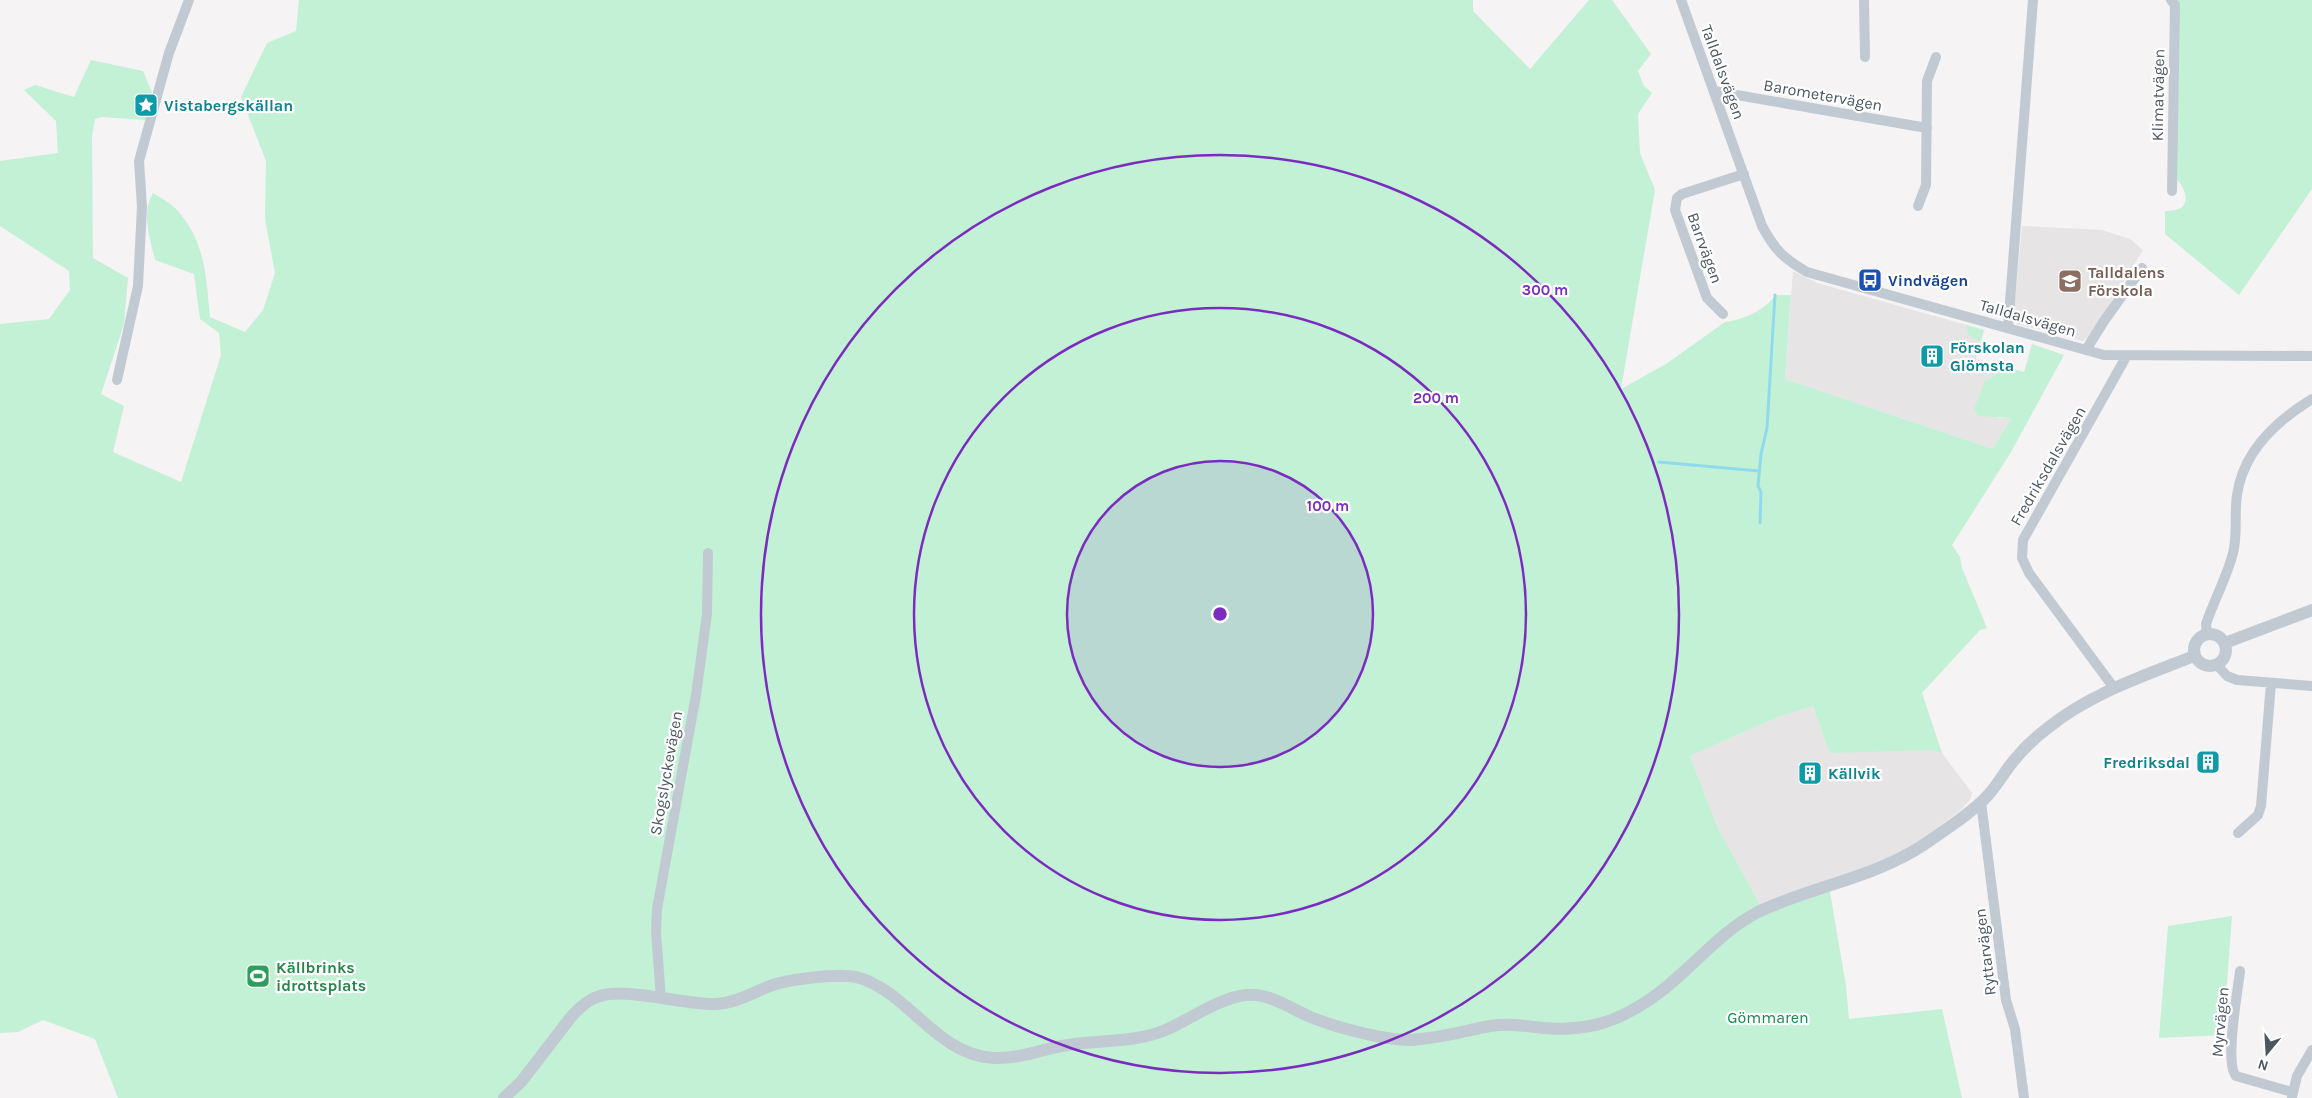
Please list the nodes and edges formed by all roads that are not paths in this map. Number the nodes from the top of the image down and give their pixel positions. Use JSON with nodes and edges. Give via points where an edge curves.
{"nodes":[{"id":1,"x":189,"y":0,"type":"edge"},
{"id":2,"x":1681,"y":0,"type":"edge"},
{"id":3,"x":1864,"y":0,"type":"edge"},
{"id":4,"x":2033,"y":0,"type":"edge"},
{"id":5,"x":2171,"y":0,"type":"edge"},
{"id":6,"x":1865,"y":57,"type":"dead end"},
{"id":7,"x":1936,"y":57,"type":"dead end"},
{"id":8,"x":1714,"y":91,"type":"junction"},
{"id":9,"x":1927,"y":128,"type":"junction"},
{"id":10,"x":1744,"y":174,"type":"junction"},
{"id":11,"x":2172,"y":192,"type":"dead end"},
{"id":12,"x":1918,"y":206,"type":"dead end"},
{"id":13,"x":2142,"y":268,"type":"dead end"},
{"id":14,"x":1723,"y":314,"type":"dead end"},
{"id":15,"x":2008,"y":328,"type":"junction"},
{"id":16,"x":2086,"y":350,"type":"junction"},
{"id":17,"x":2312,"y":356,"type":"edge"},
{"id":18,"x":2126,"y":357,"type":"junction"},
{"id":19,"x":117,"y":380,"type":"dead end"},
{"id":20,"x":2312,"y":399,"type":"edge"},
{"id":21,"x":708,"y":553,"type":"dead end"},
{"id":22,"x":2312,"y":610,"type":"edge"},
{"id":23,"x":2207,"y":633,"type":"junction"},
{"id":24,"x":2225,"y":643,"type":"junction"},
{"id":25,"x":2194,"y":656,"type":"junction"},
{"id":26,"x":2217,"y":665,"type":"junction"},
{"id":27,"x":2272,"y":683,"type":"junction"},
{"id":28,"x":2312,"y":686,"type":"edge"},
{"id":29,"x":2114,"y":688,"type":"junction"},
{"id":30,"x":1981,"y":802,"type":"junction"},
{"id":31,"x":2238,"y":833,"type":"dead end"},
{"id":32,"x":2240,"y":971,"type":"dead end"},
{"id":33,"x":661,"y":998,"type":"junction"},
{"id":34,"x":2312,"y":1050,"type":"edge"},
{"id":35,"x":2292,"y":1095,"type":"edge"},
{"id":36,"x":504,"y":1098,"type":"edge"},
{"id":37,"x":2024,"y":1098,"type":"edge"}],
"edges":[{"from":1,"to":19,"type":"street","via":[[169,53],[138,161],[142,208],[138,286]]},
{"from":2,"to":8,"type":"street","name":"Talldalsvägen"},
{"from":3,"to":6,"type":"street"},
{"from":4,"to":15,"type":"street"},
{"from":5,"to":11,"type":"street","name":"Klimatvägen","via":[[2175,5]]},
{"from":7,"to":9,"type":"street","via":[[1927,81]]},
{"from":8,"to":9,"type":"street","name":"Barometervägen"},
{"from":8,"to":10,"type":"street","name":"Talldalsvägen"},
{"from":9,"to":12,"type":"street","via":[[1926,185]]},
{"from":10,"to":14,"type":"street","name":"Barrvägen","via":[[1682,194],[1675,204],[1707,298]]},
{"from":10,"to":15,"type":"street","name":"Talldalsvägen","via":[[1770,241],[1782,257],[1795,265],[1815,274]]},
{"from":13,"to":16,"type":"street"},
{"from":15,"to":16,"type":"street","name":"Talldalsvägen"},
{"from":16,"to":18,"type":"street","name":"Talldalsvägen"},
{"from":17,"to":18,"type":"street","name":"Talldalsvägen"},
{"from":18,"to":29,"type":"street","name":"Fredriksdalsvägen","via":[[2037,513],[2021,549],[2029,573]]},
{"from":20,"to":23,"type":"street","via":[[2283,420],[2248,458],[2236,495],[2234,552],[2206,624]]},
{"from":21,"to":33,"type":"street","name":"Skogslyckevägen","via":[[707,614],[696,694],[658,909],[656,932]]},
{"from":22,"to":24,"type":"street"},
{"from":23,"to":24,"type":"street","via":[[2216,634]]},
{"from":23,"to":25,"type":"street","via":[[2193,644]]},
{"from":24,"to":26,"type":"street","via":[[2227,651]]},
{"from":25,"to":26,"type":"street","via":[[2199,663]]},
{"from":25,"to":29,"type":"street"},
{"from":26,"to":27,"type":"street","via":[[2226,676],[2237,680]]},
{"from":27,"to":28,"type":"street"},
{"from":27,"to":31,"type":"street","via":[[2261,806],[2258,815]]},
{"from":29,"to":30,"type":"street","via":[[2083,703],[2046,729],[2017,756]]},
{"from":30,"to":33,"type":"street","via":[[1925,844],[1892,863],[1790,899],[1741,921],[1664,990],[1621,1017],[1592,1026],[1565,1029],[1492,1026],[1450,1036],[1404,1040],[1328,1023],[1274,1000],[1247,995],[1228,1000],[1149,1035],[1072,1044],[1028,1055],[996,1058],[975,1055],[952,1044],[879,987],[856,977],[831,976],[776,984],[720,1004]]},
{"from":30,"to":37,"type":"street","name":"Ryttarvägen","via":[[2006,1000],[2015,1029]]},
{"from":32,"to":35,"type":"street","name":"Myrvägen","via":[[2231,1069],[2236,1076]]},
{"from":33,"to":36,"type":"street","via":[[611,994],[590,1000],[571,1017],[521,1082]]},
{"from":34,"to":35,"type":"street","via":[[2301,1068]]}]}
